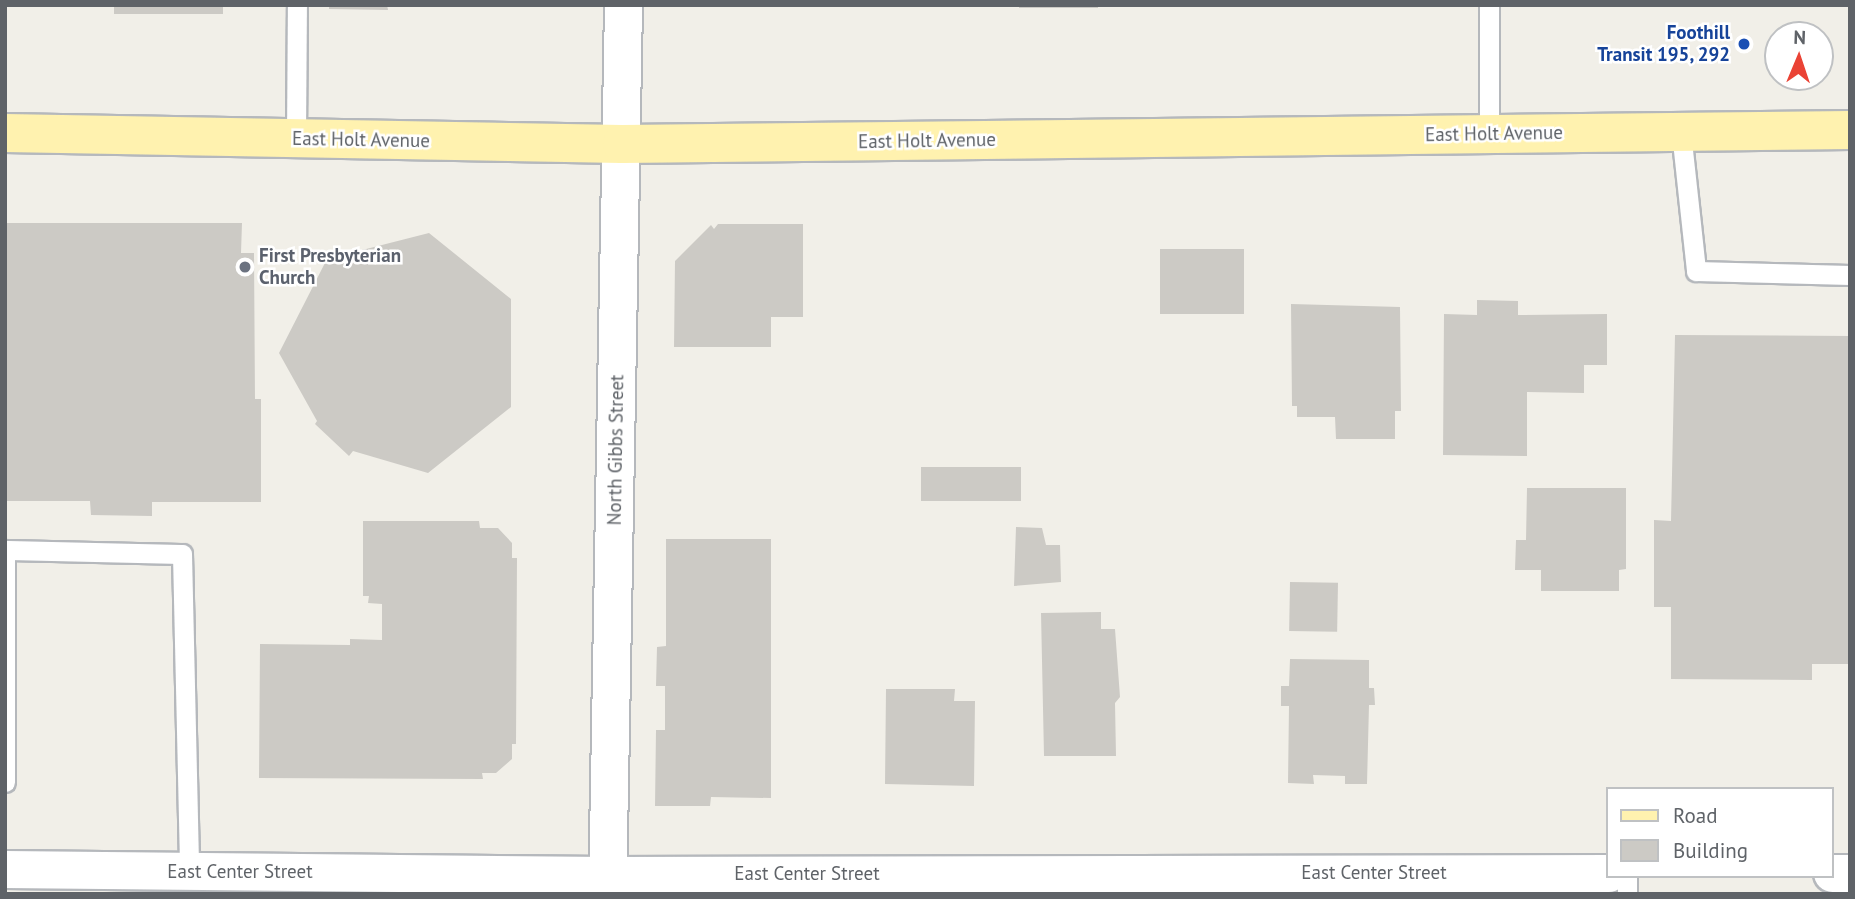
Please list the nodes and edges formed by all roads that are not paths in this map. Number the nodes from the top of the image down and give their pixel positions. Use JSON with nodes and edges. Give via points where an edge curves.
{"nodes":[{"id":1,"x":298,"y":5,"type":"edge"},
{"id":2,"x":623,"y":5,"type":"edge"},
{"id":3,"x":1489,"y":5,"type":"edge"},
{"id":4,"x":1850,"y":130,"type":"edge"},
{"id":5,"x":1681,"y":132,"type":"junction"},
{"id":6,"x":5,"y":133,"type":"edge"},
{"id":7,"x":1489,"y":134,"type":"junction"},
{"id":8,"x":296,"y":138,"type":"junction"},
{"id":9,"x":622,"y":144,"type":"junction"},
{"id":10,"x":1850,"y":275,"type":"edge"},
{"id":11,"x":5,"y":782,"type":"edge"},
{"id":12,"x":5,"y":870,"type":"edge"},
{"id":13,"x":188,"y":871,"type":"junction"},
{"id":14,"x":1606,"y":873,"type":"edge"},
{"id":15,"x":607,"y":884,"type":"edge"}],
"edges":[{"from":1,"to":8,"type":"lane"},
{"from":2,"to":9,"type":"street","name":"North Gibbs Street"},
{"from":3,"to":7,"type":"lane"},
{"from":4,"to":5,"type":"main road","name":"East Holt Avenue"},
{"from":5,"to":7,"type":"main road","name":"East Holt Avenue"},
{"from":5,"to":10,"type":"lane","via":[[1696,271]]},
{"from":6,"to":8,"type":"main road","name":"East Holt Avenue"},
{"from":7,"to":9,"type":"main road","name":"East Holt Avenue"},
{"from":8,"to":9,"type":"main road","name":"East Holt Avenue"},
{"from":9,"to":15,"type":"street","name":"North Gibbs Street"},
{"from":11,"to":13,"type":"lane","via":[[5,550],[182,554]]},
{"from":12,"to":13,"type":"street","name":"East Center Street"},
{"from":13,"to":15,"type":"street","name":"East Center Street"},
{"from":14,"to":15,"type":"street","name":"East Center Street"}]}
